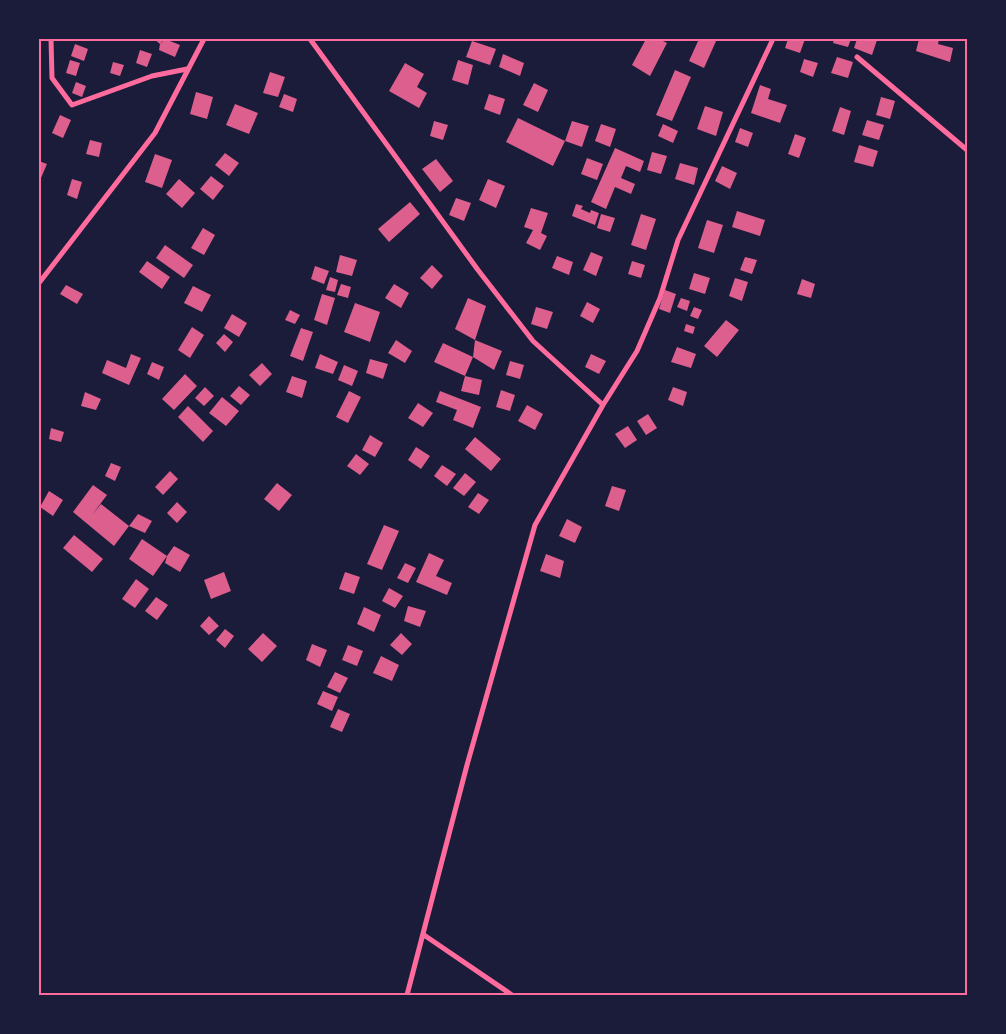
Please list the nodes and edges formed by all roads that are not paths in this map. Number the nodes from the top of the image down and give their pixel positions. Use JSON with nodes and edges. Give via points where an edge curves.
{"nodes":[{"id":1,"x":51,"y":39,"type":"edge"},
{"id":2,"x":204,"y":39,"type":"edge"},
{"id":3,"x":310,"y":39,"type":"edge"},
{"id":4,"x":773,"y":39,"type":"edge"},
{"id":5,"x":857,"y":57,"type":"dead end"},
{"id":6,"x":187,"y":69,"type":"junction"},
{"id":7,"x":967,"y":150,"type":"edge"},
{"id":8,"x":39,"y":283,"type":"edge"},
{"id":9,"x":603,"y":404,"type":"junction"},
{"id":10,"x":424,"y":935,"type":"junction"},
{"id":11,"x":407,"y":995,"type":"edge"},
{"id":12,"x":512,"y":995,"type":"edge"}],
"edges":[{"from":1,"to":6,"type":"street","via":[[52,78],[72,105],[152,76]]},
{"from":2,"to":6,"type":"street"},
{"from":3,"to":9,"type":"street","via":[[533,341]]},
{"from":4,"to":9,"type":"street","via":[[678,240],[660,298],[637,351]]},
{"from":5,"to":7,"type":"street"},
{"from":6,"to":8,"type":"street","via":[[154,133]]},
{"from":9,"to":10,"type":"street","via":[[535,525],[467,765]]},
{"from":10,"to":11,"type":"street"},
{"from":10,"to":12,"type":"street"}]}
